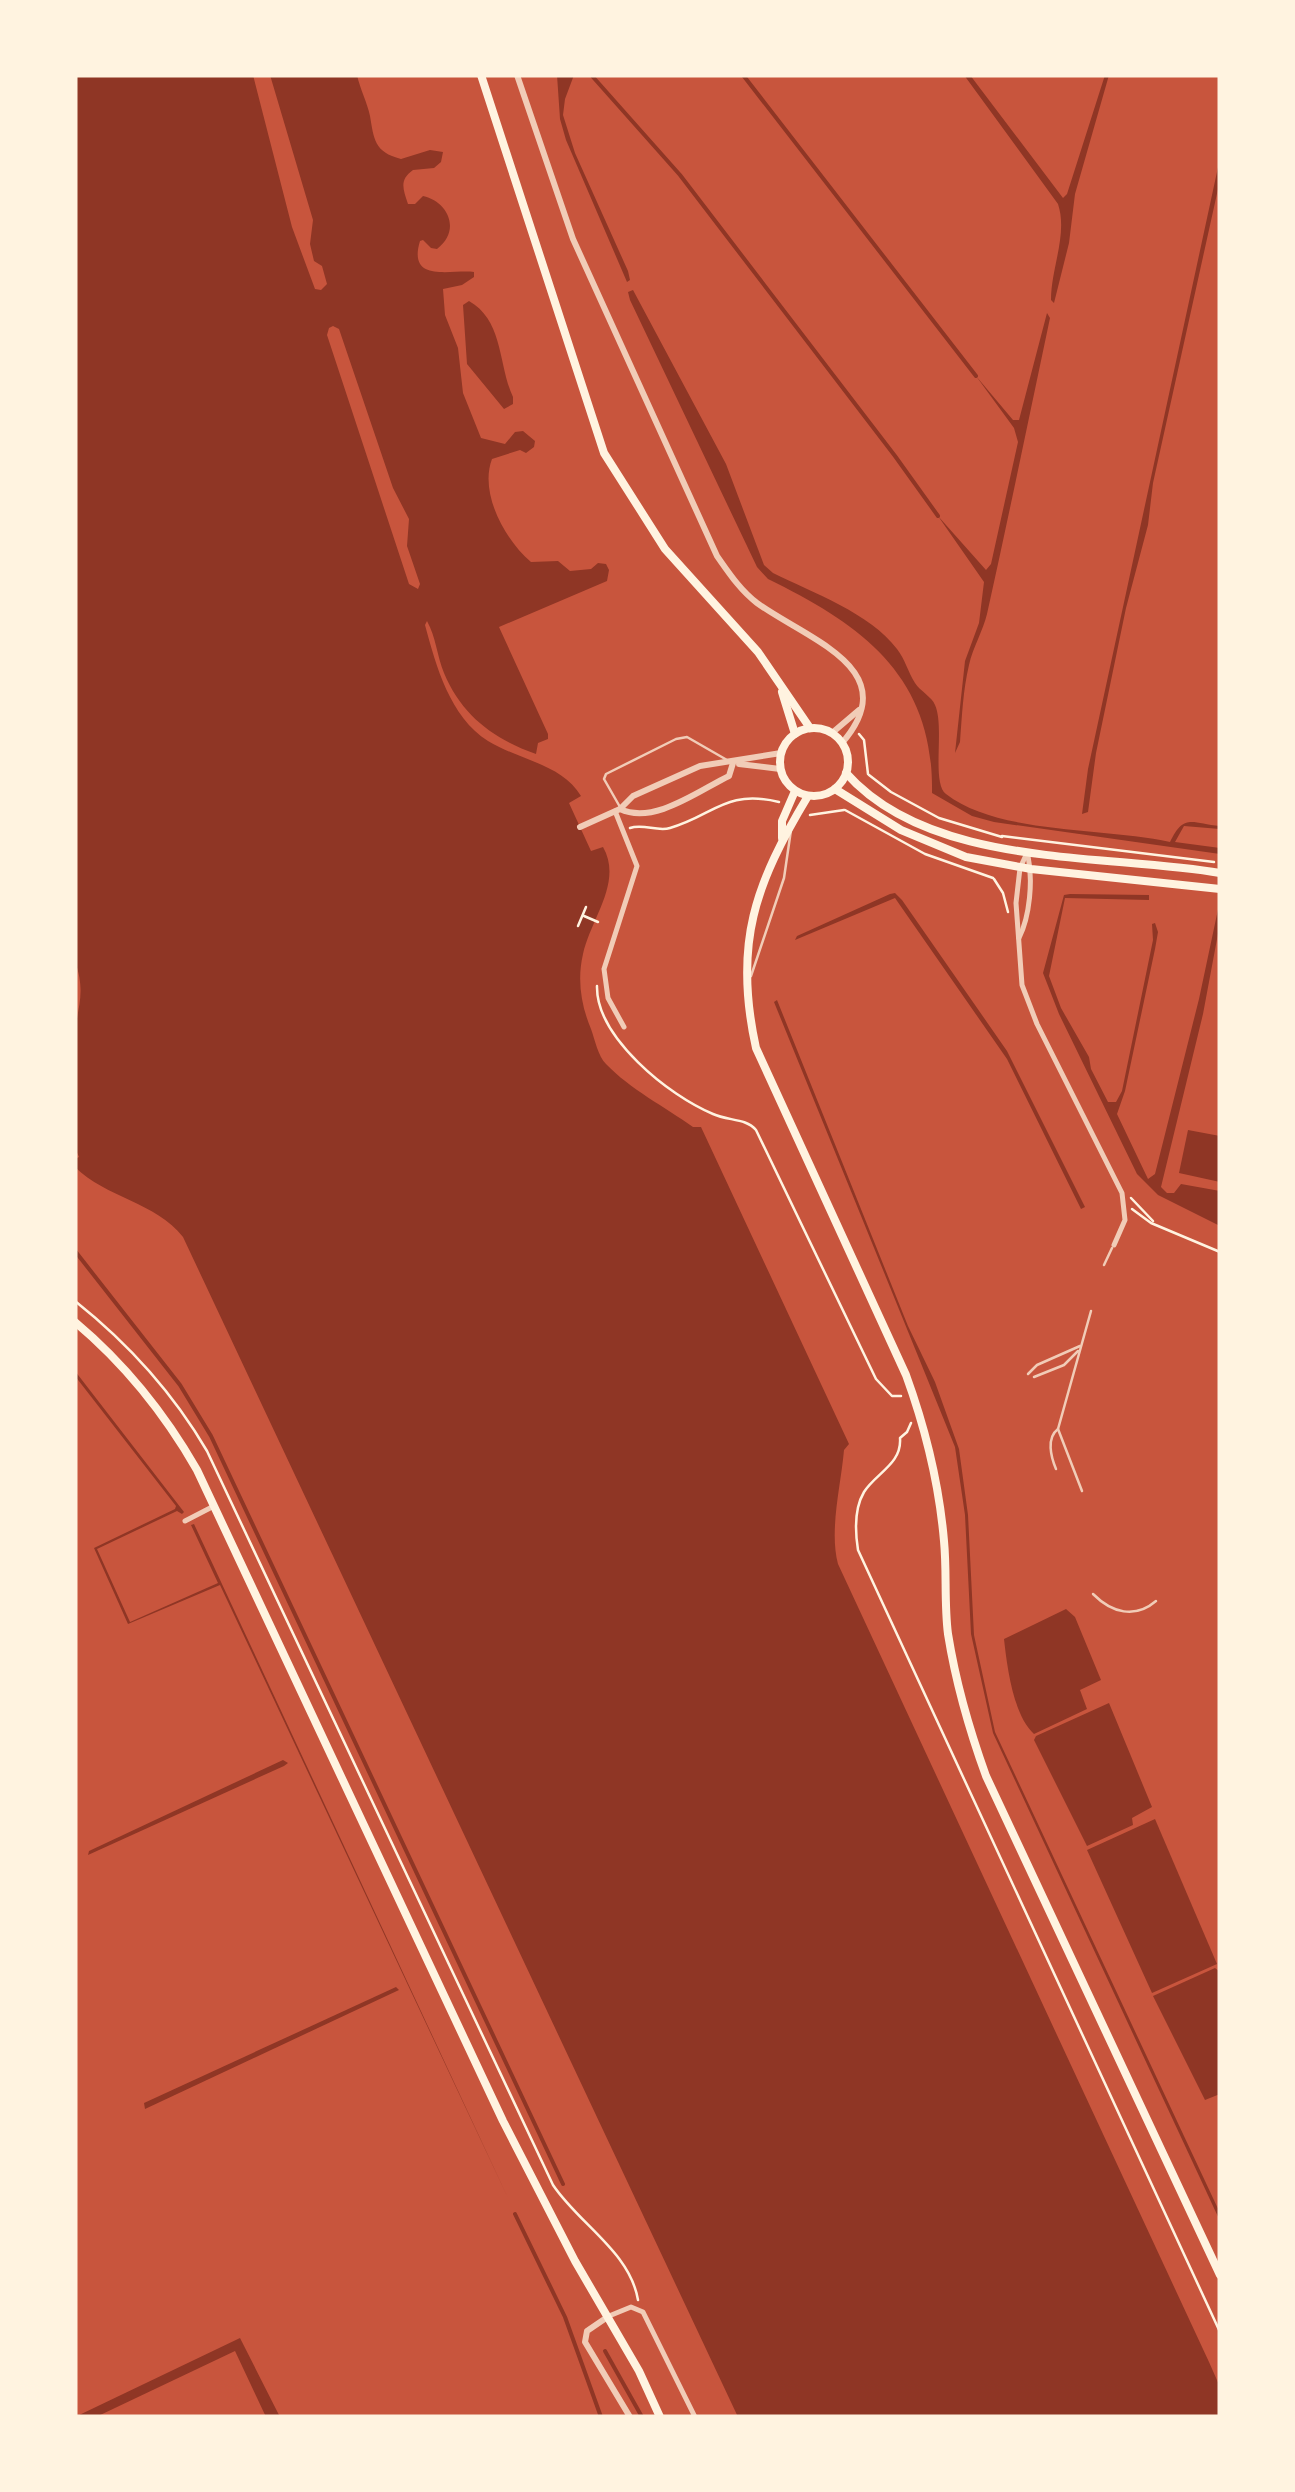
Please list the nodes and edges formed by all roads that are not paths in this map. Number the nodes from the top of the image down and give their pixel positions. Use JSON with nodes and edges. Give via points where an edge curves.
{"nodes":[{"id":1,"x":480,"y":75,"type":"edge"},
{"id":2,"x":517,"y":75,"type":"edge"},
{"id":3,"x":781,"y":687,"type":"junction"},
{"id":4,"x":860,"y":710,"type":"junction"},
{"id":5,"x":810,"y":728,"type":"junction"},
{"id":6,"x":795,"y":734,"type":"junction"},
{"id":7,"x":832,"y":734,"type":"junction"},
{"id":8,"x":842,"y":743,"type":"junction"},
{"id":9,"x":780,"y":753,"type":"junction"},
{"id":10,"x":732,"y":763,"type":"junction"},
{"id":11,"x":780,"y":769,"type":"junction"},
{"id":12,"x":846,"y":774,"type":"junction"},
{"id":13,"x":835,"y":789,"type":"junction"},
{"id":14,"x":795,"y":791,"type":"junction"},
{"id":15,"x":808,"y":796,"type":"junction"},
{"id":16,"x":618,"y":810,"type":"junction"},
{"id":17,"x":792,"y":824,"type":"junction"},
{"id":18,"x":580,"y":827,"type":"dead end"},
{"id":19,"x":782,"y":838,"type":"junction"},
{"id":20,"x":1028,"y":853,"type":"junction"},
{"id":21,"x":1020,"y":868,"type":"junction"},
{"id":22,"x":1031,"y":870,"type":"junction"},
{"id":23,"x":1220,"y":873,"type":"edge"},
{"id":24,"x":1220,"y":889,"type":"edge"},
{"id":25,"x":1018,"y":940,"type":"junction"},
{"id":26,"x":745,"y":992,"type":"junction"},
{"id":27,"x":624,"y":1026,"type":"dead end"},
{"id":28,"x":1114,"y":1245,"type":"joint"},
{"id":29,"x":1104,"y":1265,"type":"dead end"},
{"id":30,"x":1091,"y":1311,"type":"dead end"},
{"id":31,"x":75,"y":1322,"type":"edge"},
{"id":32,"x":1081,"y":1346,"type":"junction"},
{"id":33,"x":1058,"y":1429,"type":"junction"},
{"id":34,"x":1056,"y":1470,"type":"dead end"},
{"id":35,"x":1082,"y":1491,"type":"dead end"},
{"id":36,"x":214,"y":1506,"type":"junction"},
{"id":37,"x":186,"y":1521,"type":"dead end"},
{"id":38,"x":1093,"y":1594,"type":"dead end"},
{"id":39,"x":1156,"y":1601,"type":"dead end"},
{"id":40,"x":1220,"y":2275,"type":"edge"},
{"id":41,"x":606,"y":2318,"type":"junction"},
{"id":42,"x":630,"y":2417,"type":"edge"},
{"id":43,"x":660,"y":2417,"type":"edge"},
{"id":44,"x":695,"y":2417,"type":"edge"}],
"edges":[{"from":1,"to":3,"type":"main road","via":[[604,453],[665,550],[746,637]]},
{"from":2,"to":4,"type":"street","via":[[573,239],[717,556],[755,601],[854,668],[864,688]]},
{"from":3,"to":5,"type":"main road"},
{"from":3,"to":6,"type":"main road"},
{"from":4,"to":7,"type":"street"},
{"from":4,"to":8,"type":"street"},
{"from":5,"to":6,"type":"main road"},
{"from":5,"to":7,"type":"main road"},
{"from":6,"to":9,"type":"main road"},
{"from":7,"to":8,"type":"main road"},
{"from":8,"to":12,"type":"main road"},
{"from":9,"to":10,"type":"street"},
{"from":9,"to":11,"type":"main road"},
{"from":10,"to":11,"type":"street"},
{"from":10,"to":16,"type":"street","via":[[700,766],[633,796]]},
{"from":10,"to":16,"type":"street","via":[[729,776],[650,814]]},
{"from":10,"to":16,"type":"lane","via":[[686,737],[676,739],[606,774]]},
{"from":11,"to":14,"type":"main road"},
{"from":12,"to":13,"type":"main road"},
{"from":12,"to":20,"type":"main road","via":[[907,817]]},
{"from":13,"to":15,"type":"main road"},
{"from":13,"to":21,"type":"main road","via":[[901,830],[966,857]]},
{"from":14,"to":15,"type":"main road"},
{"from":14,"to":19,"type":"main road"},
{"from":15,"to":17,"type":"main road"},
{"from":16,"to":18,"type":"street"},
{"from":16,"to":27,"type":"street","via":[[637,866],[604,969],[608,998]]},
{"from":17,"to":19,"type":"main road"},
{"from":17,"to":26,"type":"lane","via":[[784,878]]},
{"from":19,"to":26,"type":"main road","via":[[752,919]]},
{"from":20,"to":21,"type":"street"},
{"from":20,"to":22,"type":"street"},
{"from":20,"to":23,"type":"main road"},
{"from":21,"to":22,"type":"main road"},
{"from":21,"to":25,"type":"street"},
{"from":22,"to":24,"type":"main road"},
{"from":22,"to":25,"type":"street"},
{"from":25,"to":28,"type":"street","via":[[1032,1014],[1122,1193],[1125,1220]]},
{"from":26,"to":40,"type":"main road","via":[[765,1072],[923,1423],[940,1506],[958,1688],[986,1776]]},
{"from":28,"to":29,"type":"lane"},
{"from":30,"to":32,"type":"lane"},
{"from":31,"to":36,"type":"main road","via":[[153,1402]]},
{"from":32,"to":32,"type":"lane","via":[[1038,1365],[1031,1376],[1064,1365]]},
{"from":32,"to":33,"type":"lane"},
{"from":33,"to":34,"type":"lane","via":[[1051,1444]]},
{"from":33,"to":35,"type":"lane"},
{"from":36,"to":37,"type":"street"},
{"from":36,"to":41,"type":"main road","via":[[503,2121]]},
{"from":38,"to":39,"type":"lane","via":[[1126,1613]]},
{"from":41,"to":42,"type":"street","via":[[587,2331],[585,2342]]},
{"from":41,"to":43,"type":"main road"},
{"from":41,"to":44,"type":"street","via":[[638,2308]]}]}
